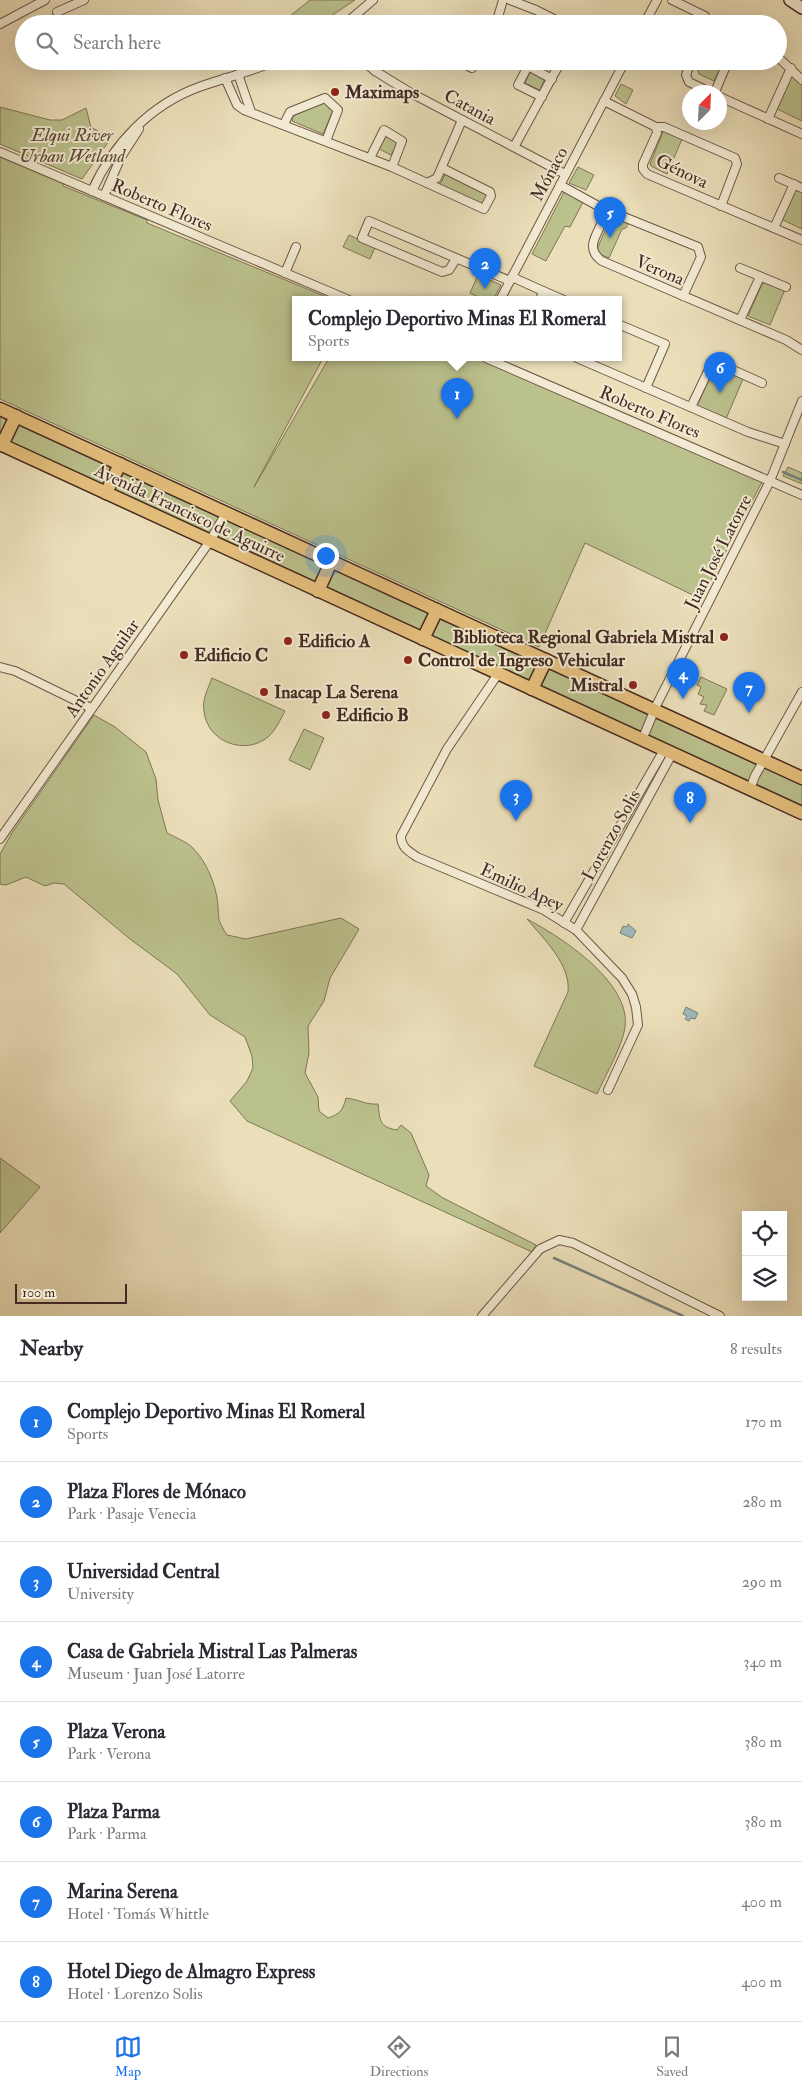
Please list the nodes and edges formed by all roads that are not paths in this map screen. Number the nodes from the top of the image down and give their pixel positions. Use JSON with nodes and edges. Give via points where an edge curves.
{"nodes":[{"id":1,"x":45,"y":0,"type":"edge"},
{"id":2,"x":84,"y":0,"type":"edge"},
{"id":3,"x":372,"y":0,"type":"edge"},
{"id":4,"x":503,"y":0,"type":"edge"},
{"id":5,"x":510,"y":0,"type":"edge"},
{"id":6,"x":656,"y":0,"type":"edge"},
{"id":7,"x":672,"y":0,"type":"edge"},
{"id":8,"x":57,"y":12,"type":"dead end"},
{"id":9,"x":17,"y":15,"type":"edge"},
{"id":10,"x":355,"y":15,"type":"edge"},
{"id":11,"x":499,"y":15,"type":"edge"},
{"id":12,"x":546,"y":15,"type":"edge"},
{"id":13,"x":648,"y":15,"type":"edge"},
{"id":14,"x":703,"y":15,"type":"edge"},
{"id":15,"x":15,"y":16,"type":"edge"},
{"id":16,"x":0,"y":24,"type":"edge"},
{"id":17,"x":787,"y":65,"type":"edge"},
{"id":18,"x":791,"y":68,"type":"junction"},
{"id":19,"x":249,"y":70,"type":"edge"},
{"id":20,"x":526,"y":70,"type":"edge"},
{"id":21,"x":536,"y":70,"type":"edge"},
{"id":22,"x":556,"y":70,"type":"edge"},
{"id":23,"x":620,"y":70,"type":"edge"},
{"id":24,"x":688,"y":70,"type":"edge"},
{"id":25,"x":724,"y":70,"type":"edge"},
{"id":26,"x":375,"y":71,"type":"edge"},
{"id":27,"x":238,"y":74,"type":"junction"},
{"id":28,"x":225,"y":78,"type":"junction"},
{"id":29,"x":552,"y":78,"type":"junction"},
{"id":30,"x":802,"y":80,"type":"edge"},
{"id":31,"x":695,"y":85,"type":"edge"},
{"id":32,"x":718,"y":85,"type":"edge"},
{"id":33,"x":542,"y":98,"type":"junction"},
{"id":34,"x":727,"y":100,"type":"edge"},
{"id":35,"x":604,"y":101,"type":"junction"},
{"id":36,"x":251,"y":112,"type":"junction"},
{"id":37,"x":147,"y":117,"type":"junction"},
{"id":38,"x":768,"y":118,"type":"junction"},
{"id":39,"x":462,"y":120,"type":"junction"},
{"id":40,"x":284,"y":124,"type":"junction"},
{"id":41,"x":656,"y":127,"type":"junction"},
{"id":42,"x":802,"y":134,"type":"edge"},
{"id":43,"x":326,"y":141,"type":"junction"},
{"id":44,"x":514,"y":147,"type":"junction"},
{"id":45,"x":0,"y":152,"type":"edge"},
{"id":46,"x":370,"y":158,"type":"junction"},
{"id":47,"x":392,"y":166,"type":"junction"},
{"id":48,"x":442,"y":168,"type":"junction"},
{"id":49,"x":566,"y":174,"type":"junction"},
{"id":50,"x":779,"y":178,"type":"dead end"},
{"id":51,"x":427,"y":183,"type":"junction"},
{"id":52,"x":794,"y":184,"type":"junction"},
{"id":53,"x":560,"y":185,"type":"junction"},
{"id":54,"x":802,"y":188,"type":"edge"},
{"id":55,"x":92,"y":191,"type":"junction"},
{"id":56,"x":104,"y":196,"type":"junction"},
{"id":57,"x":721,"y":206,"type":"junction"},
{"id":58,"x":603,"y":213,"type":"junction"},
{"id":59,"x":774,"y":228,"type":"junction"},
{"id":60,"x":802,"y":240,"type":"edge"},
{"id":61,"x":296,"y":247,"type":"dead end"},
{"id":62,"x":456,"y":259,"type":"junction"},
{"id":63,"x":740,"y":268,"type":"dead end"},
{"id":64,"x":285,"y":273,"type":"junction"},
{"id":65,"x":760,"y":277,"type":"junction"},
{"id":66,"x":511,"y":279,"type":"junction"},
{"id":67,"x":786,"y":287,"type":"dead end"},
{"id":68,"x":543,"y":291,"type":"junction"},
{"id":69,"x":340,"y":296,"type":"edge"},
{"id":70,"x":502,"y":296,"type":"edge"},
{"id":71,"x":541,"y":296,"type":"edge"},
{"id":72,"x":555,"y":296,"type":"edge"},
{"id":73,"x":683,"y":296,"type":"junction"},
{"id":74,"x":740,"y":320,"type":"junction"},
{"id":75,"x":622,"y":326,"type":"edge"},
{"id":76,"x":802,"y":350,"type":"edge"},
{"id":77,"x":493,"y":361,"type":"edge"},
{"id":78,"x":584,"y":361,"type":"edge"},
{"id":79,"x":762,"y":383,"type":"dead end"},
{"id":80,"x":646,"y":388,"type":"junction"},
{"id":81,"x":802,"y":401,"type":"edge"},
{"id":82,"x":691,"y":408,"type":"junction"},
{"id":83,"x":0,"y":409,"type":"edge"},
{"id":84,"x":16,"y":416,"type":"junction"},
{"id":85,"x":1,"y":444,"type":"edge"},
{"id":86,"x":786,"y":444,"type":"junction"},
{"id":87,"x":120,"y":464,"type":"junction"},
{"id":88,"x":770,"y":481,"type":"junction"},
{"id":89,"x":106,"y":493,"type":"junction"},
{"id":90,"x":802,"y":494,"type":"edge"},
{"id":91,"x":226,"y":513,"type":"junction"},
{"id":92,"x":210,"y":541,"type":"junction"},
{"id":93,"x":332,"y":562,"type":"junction"},
{"id":94,"x":318,"y":591,"type":"junction"},
{"id":95,"x":436,"y":610,"type":"junction"},
{"id":96,"x":423,"y":639,"type":"junction"},
{"id":97,"x":546,"y":660,"type":"junction"},
{"id":98,"x":0,"y":666,"type":"edge"},
{"id":99,"x":498,"y":674,"type":"junction"},
{"id":100,"x":532,"y":689,"type":"junction"},
{"id":101,"x":802,"y":692,"type":"edge"},
{"id":102,"x":91,"y":708,"type":"junction"},
{"id":103,"x":654,"y":710,"type":"junction"},
{"id":104,"x":642,"y":740,"type":"junction"},
{"id":105,"x":668,"y":752,"type":"junction"},
{"id":106,"x":764,"y":760,"type":"junction"},
{"id":107,"x":802,"y":778,"type":"edge"},
{"id":108,"x":750,"y":789,"type":"junction"},
{"id":109,"x":802,"y":813,"type":"edge"},
{"id":110,"x":0,"y":839,"type":"edge"},
{"id":111,"x":564,"y":923,"type":"junction"},
{"id":112,"x":576,"y":930,"type":"junction"},
{"id":113,"x":608,"y":1090,"type":"dead end"},
{"id":114,"x":482,"y":1316,"type":"edge"},
{"id":115,"x":720,"y":1316,"type":"edge"}],
"edges":[{"from":1,"to":9,"type":"street"},
{"from":2,"to":8,"type":"street"},
{"from":3,"to":10,"type":"street"},
{"from":4,"to":11,"type":"street"},
{"from":5,"to":12,"type":"street"},
{"from":6,"to":13,"type":"street"},
{"from":7,"to":14,"type":"street"},
{"from":15,"to":16,"type":"street"},
{"from":17,"to":18,"type":"street"},
{"from":18,"to":30,"type":"street"},
{"from":18,"to":38,"type":"street"},
{"from":19,"to":27,"type":"street"},
{"from":20,"to":33,"type":"street","via":[[518,85]]},
{"from":21,"to":29,"type":"street"},
{"from":22,"to":29,"type":"street"},
{"from":23,"to":35,"type":"street","name":"Mónaco"},
{"from":24,"to":31,"type":"street","via":[[689,82]]},
{"from":25,"to":32,"type":"street"},
{"from":26,"to":39,"type":"street","name":"Catania"},
{"from":27,"to":28,"type":"street"},
{"from":27,"to":36,"type":"street"},
{"from":28,"to":36,"type":"street","via":[[237,105]]},
{"from":28,"to":37,"type":"street","via":[[182,94]]},
{"from":29,"to":33,"type":"street"},
{"from":33,"to":44,"type":"street"},
{"from":34,"to":38,"type":"street"},
{"from":35,"to":41,"type":"street","name":"Génova"},
{"from":35,"to":49,"type":"street","name":"Mónaco"},
{"from":36,"to":40,"type":"street"},
{"from":37,"to":55,"type":"street","via":[[114,151]]},
{"from":37,"to":56,"type":"street","via":[[121,157]]},
{"from":38,"to":42,"type":"street"},
{"from":39,"to":44,"type":"street","name":"Catania"},
{"from":39,"to":48,"type":"street"},
{"from":40,"to":43,"type":"street"},
{"from":40,"to":43,"type":"street","via":[[290,112],[325,98],[338,110]]},
{"from":41,"to":57,"type":"street","name":"Génova","via":[[643,164],[645,172]]},
{"from":41,"to":57,"type":"street","via":[[664,126],[735,158],[737,164]]},
{"from":43,"to":46,"type":"street"},
{"from":44,"to":49,"type":"street","name":"Catania"},
{"from":45,"to":55,"type":"street","name":"Roberto Flores"},
{"from":46,"to":47,"type":"street"},
{"from":46,"to":47,"type":"street","via":[[384,130],[402,141]]},
{"from":47,"to":51,"type":"street"},
{"from":48,"to":51,"type":"street","via":[[437,178]]},
{"from":48,"to":51,"type":"street","via":[[490,192],[492,196],[484,209]]},
{"from":49,"to":53,"type":"street","name":"Mónaco"},
{"from":50,"to":52,"type":"street"},
{"from":52,"to":54,"type":"street"},
{"from":52,"to":59,"type":"street"},
{"from":53,"to":58,"type":"street","via":[[600,207]]},
{"from":53,"to":66,"type":"street","name":"Mónaco"},
{"from":55,"to":56,"type":"street","name":"Roberto Flores"},
{"from":56,"to":64,"type":"street","name":"Roberto Flores"},
{"from":57,"to":59,"type":"street","name":"Génova"},
{"from":58,"to":73,"type":"street","name":"Verona","via":[[593,244],[599,259]]},
{"from":58,"to":73,"type":"street","via":[[609,211],[698,247],[701,257]]},
{"from":59,"to":60,"type":"street","name":"Génova"},
{"from":61,"to":64,"type":"street"},
{"from":62,"to":62,"type":"street","via":[[370,222],[362,238],[442,272],[449,270]]},
{"from":62,"to":66,"type":"street"},
{"from":63,"to":65,"type":"street"},
{"from":64,"to":69,"type":"street","name":"Roberto Flores"},
{"from":65,"to":67,"type":"street"},
{"from":65,"to":74,"type":"street"},
{"from":66,"to":68,"type":"street"},
{"from":66,"to":70,"type":"street","name":"Mónaco"},
{"from":68,"to":71,"type":"street"},
{"from":68,"to":72,"type":"street"},
{"from":73,"to":74,"type":"street","name":"Verona"},
{"from":74,"to":76,"type":"street","name":"Verona"},
{"from":75,"to":80,"type":"street","via":[[665,344]]},
{"from":77,"to":88,"type":"street","name":"Roberto Flores"},
{"from":78,"to":80,"type":"street"},
{"from":79,"to":82,"type":"street","via":[[712,361]]},
{"from":80,"to":82,"type":"street"},
{"from":81,"to":86,"type":"street","name":"Juan José Latorre"},
{"from":82,"to":86,"type":"street"},
{"from":83,"to":84,"type":"main road","name":"Avenida Francisco de Aguirre"},
{"from":84,"to":85,"type":"main road"},
{"from":84,"to":87,"type":"main road","name":"Avenida Francisco de Aguirre"},
{"from":85,"to":89,"type":"main road","name":"Avenida Francisco de Aguirre"},
{"from":86,"to":88,"type":"street","name":"Juan José Latorre"},
{"from":87,"to":89,"type":"main road"},
{"from":87,"to":91,"type":"main road","name":"Avenida Francisco de Aguirre"},
{"from":88,"to":90,"type":"street","name":"Roberto Flores"},
{"from":88,"to":103,"type":"street","name":"Juan José Latorre"},
{"from":89,"to":92,"type":"main road","name":"Avenida Francisco de Aguirre"},
{"from":91,"to":92,"type":"street","name":"Antonio Aguilar"},
{"from":91,"to":93,"type":"main road","name":"Avenida Francisco de Aguirre"},
{"from":92,"to":94,"type":"main road","name":"Avenida Francisco de Aguirre"},
{"from":92,"to":102,"type":"street","name":"Antonio Aguilar"},
{"from":93,"to":94,"type":"main road"},
{"from":93,"to":95,"type":"main road","name":"Avenida Francisco de Aguirre"},
{"from":94,"to":96,"type":"main road","name":"Avenida Francisco de Aguirre"},
{"from":95,"to":96,"type":"main road"},
{"from":95,"to":97,"type":"main road","name":"Avenida Francisco de Aguirre"},
{"from":96,"to":99,"type":"main road","name":"Avenida Francisco de Aguirre"},
{"from":97,"to":100,"type":"main road"},
{"from":97,"to":103,"type":"main road","name":"Avenida Francisco de Aguirre"},
{"from":98,"to":102,"type":"street"},
{"from":99,"to":100,"type":"main road","name":"Avenida Francisco de Aguirre"},
{"from":99,"to":111,"type":"street","name":"Emilio Apey","via":[[447,749],[401,836],[403,846],[417,857],[544,910]]},
{"from":100,"to":104,"type":"main road","name":"Avenida Francisco de Aguirre"},
{"from":101,"to":106,"type":"street"},
{"from":102,"to":110,"type":"street","name":"Antonio Aguilar"},
{"from":103,"to":104,"type":"street","name":"Juan José Latorre"},
{"from":103,"to":106,"type":"main road","name":"Avenida Francisco de Aguirre"},
{"from":104,"to":105,"type":"main road","name":"Avenida Francisco de Aguirre"},
{"from":105,"to":108,"type":"main road","name":"Avenida Francisco de Aguirre"},
{"from":105,"to":111,"type":"street","name":"Lorenzo Solis"},
{"from":105,"to":112,"type":"street","name":"Lorenzo Solis"},
{"from":106,"to":107,"type":"main road","name":"Avenida Francisco de Aguirre"},
{"from":106,"to":108,"type":"street"},
{"from":108,"to":109,"type":"main road","name":"Avenida Francisco de Aguirre"},
{"from":111,"to":112,"type":"street","name":"Emilio Apey"},
{"from":112,"to":113,"type":"street","name":"Emilio Apey","via":[[622,978],[636,1007],[638,1024]]},
{"from":114,"to":115,"type":"street","via":[[540,1249],[559,1240],[573,1243]]}]}
